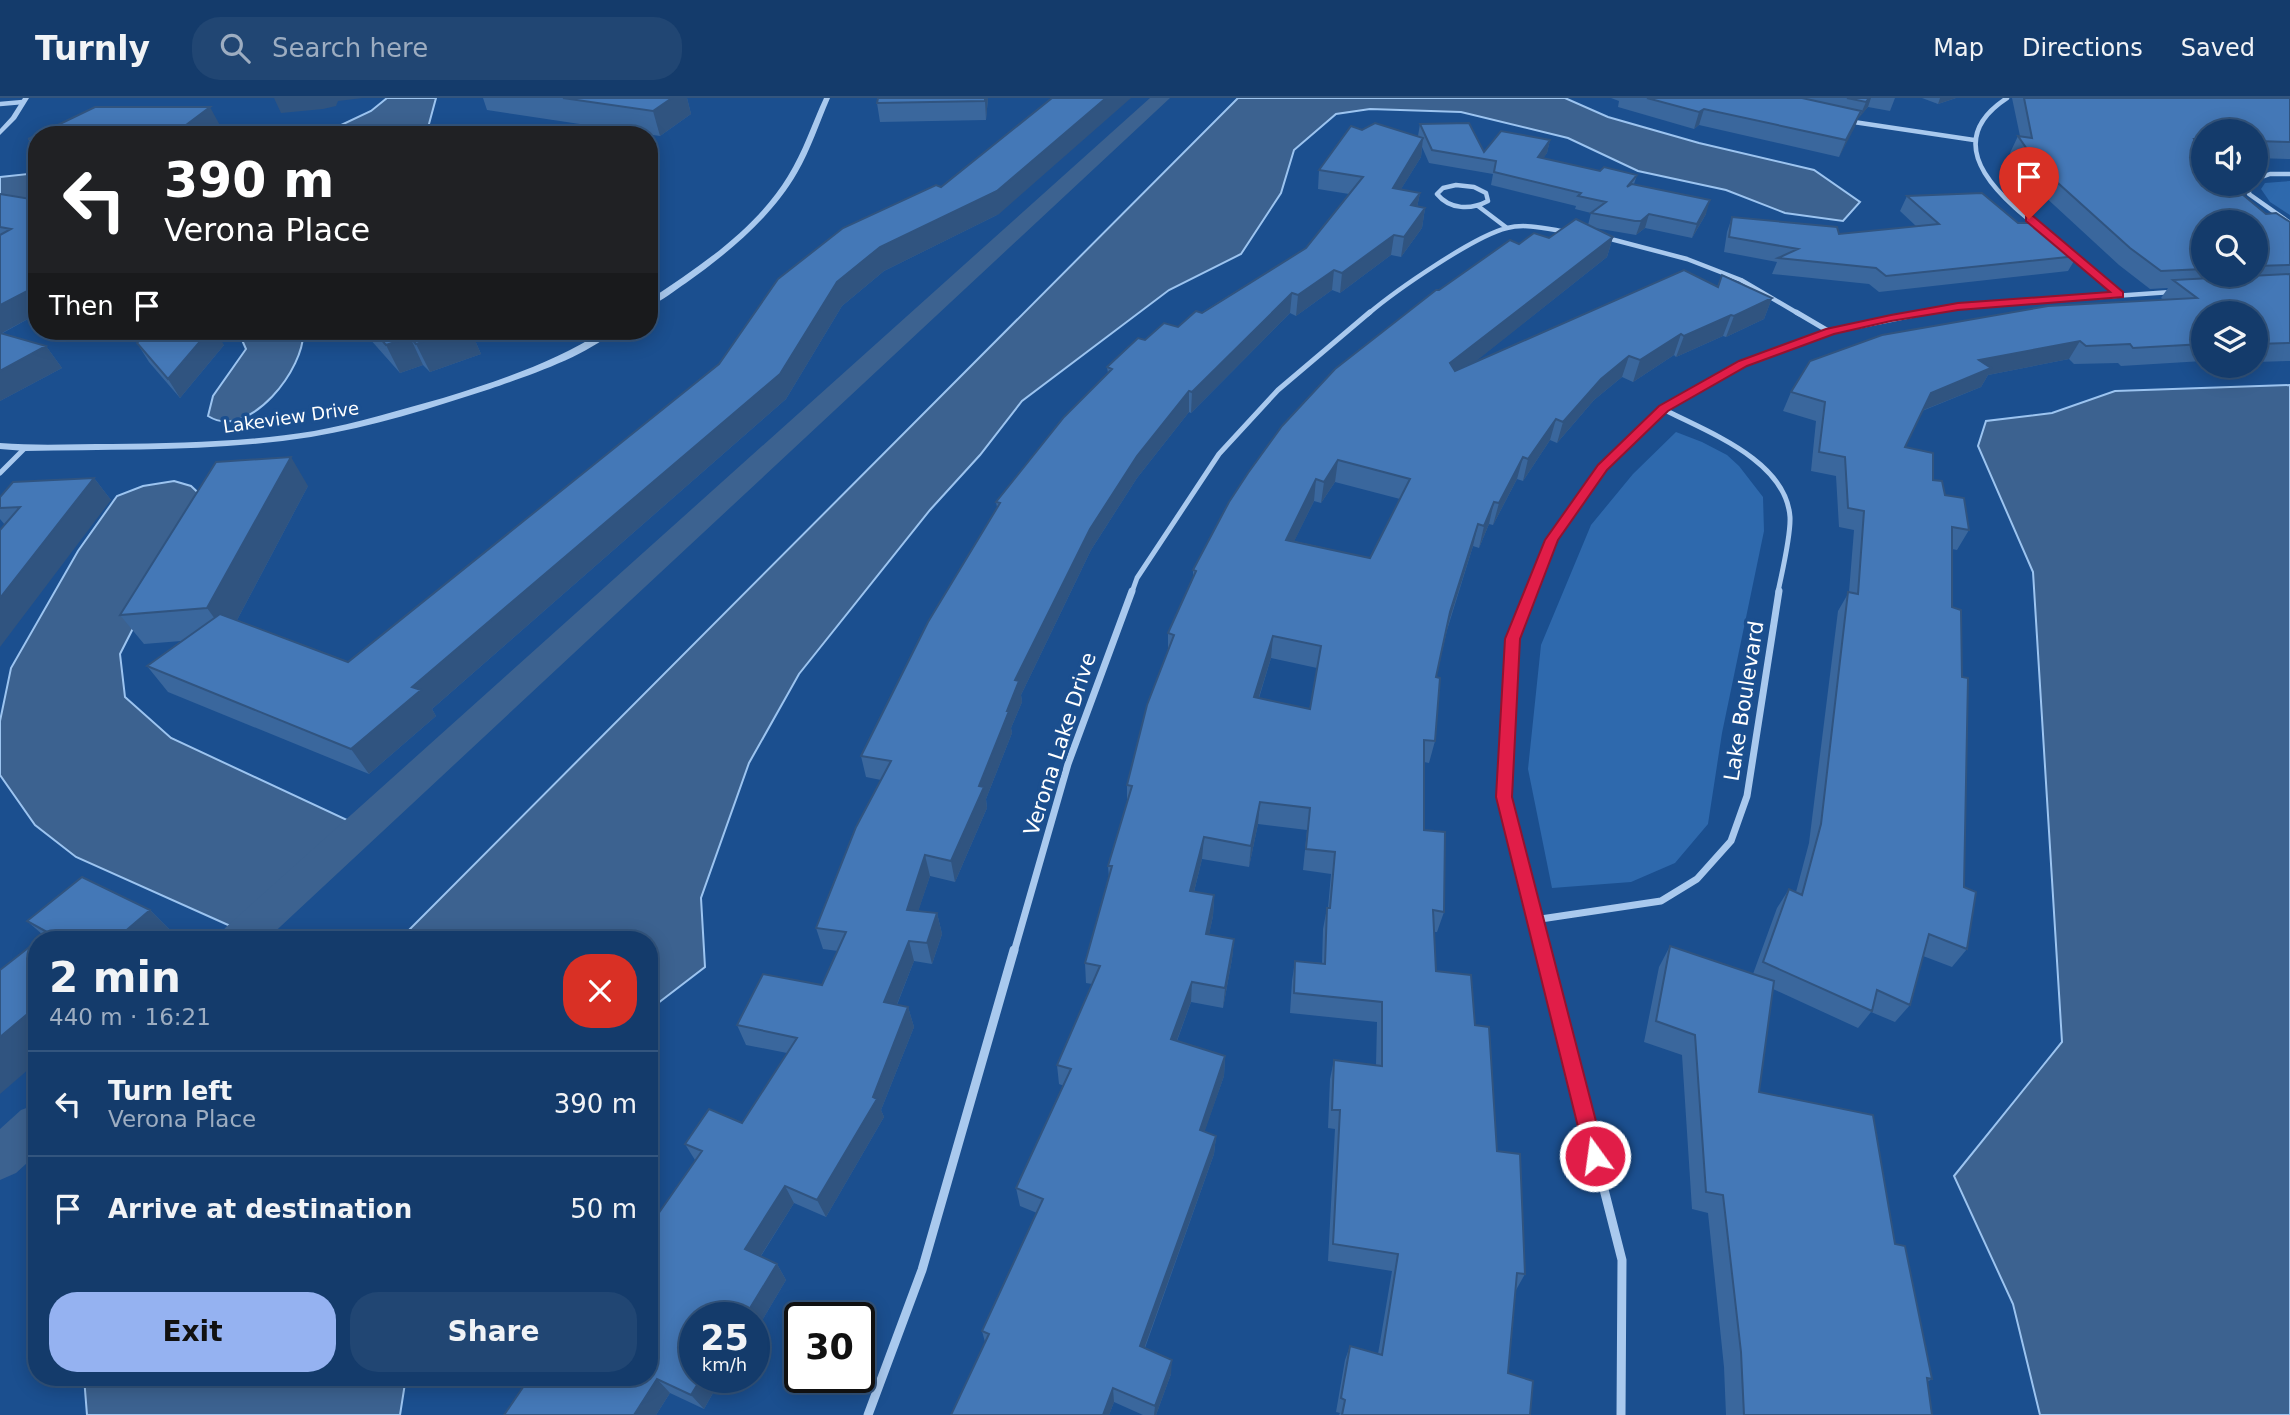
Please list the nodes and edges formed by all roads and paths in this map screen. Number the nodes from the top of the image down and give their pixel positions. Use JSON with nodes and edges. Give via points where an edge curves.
{"nodes":[{"id":1,"x":827,"y":98,"type":"edge"},
{"id":2,"x":2007,"y":98,"type":"edge"},
{"id":3,"x":24,"y":100,"type":"edge"},
{"id":4,"x":0,"y":104,"type":"edge"},
{"id":5,"x":1839,"y":120,"type":"edge"},
{"id":6,"x":0,"y":133,"type":"edge"},
{"id":7,"x":1974,"y":140,"type":"junction"},
{"id":8,"x":2290,"y":174,"type":"edge"},
{"id":9,"x":2268,"y":175,"type":"edge"},
{"id":10,"x":2252,"y":196,"type":"edge"},
{"id":11,"x":1478,"y":206,"type":"junction"},
{"id":12,"x":2290,"y":223,"type":"edge"},
{"id":13,"x":1507,"y":228,"type":"junction"},
{"id":14,"x":1577,"y":233,"type":"edge"},
{"id":15,"x":1598,"y":237,"type":"edge"},
{"id":16,"x":2059,"y":244,"type":"edge"},
{"id":17,"x":2069,"y":252,"type":"edge"},
{"id":18,"x":2185,"y":292,"type":"edge"},
{"id":19,"x":2120,"y":295,"type":"junction"},
{"id":20,"x":658,"y":298,"type":"edge"},
{"id":21,"x":1830,"y":332,"type":"junction"},
{"id":22,"x":594,"y":340,"type":"edge"},
{"id":23,"x":1663,"y":409,"type":"junction"},
{"id":24,"x":0,"y":446,"type":"edge"},
{"id":25,"x":25,"y":448,"type":"junction"},
{"id":26,"x":0,"y":472,"type":"edge"},
{"id":27,"x":1534,"y":920,"type":"junction"},
{"id":28,"x":868,"y":1415,"type":"edge"},
{"id":29,"x":1621,"y":1415,"type":"edge"}],
"edges":[{"from":1,"to":20,"type":"street","via":[[786,185],[748,229],[703,268]]},
{"from":2,"to":7,"type":"street","via":[[1989,114]]},
{"from":3,"to":4,"type":"street"},
{"from":3,"to":6,"type":"street"},
{"from":5,"to":7,"type":"street"},
{"from":7,"to":16,"type":"street","via":[[1987,178]]},
{"from":8,"to":9,"type":"street"},
{"from":10,"to":12,"type":"street"},
{"from":11,"to":11,"type":"street","via":[[1489,197],[1474,187],[1448,186],[1437,194],[1447,204]]},
{"from":11,"to":13,"type":"street"},
{"from":13,"to":14,"type":"street","name":"Verona Lake Drive"},
{"from":13,"to":28,"type":"street","name":"Verona Lake Drive","via":[[1466,248],[1385,300],[1278,390],[1219,454],[1137,578],[1068,764],[922,1270]]},
{"from":15,"to":21,"type":"street","via":[[1656,250],[1723,273]]},
{"from":17,"to":19,"type":"street"},
{"from":18,"to":19,"type":"street"},
{"from":19,"to":21,"type":"street","via":[[1958,307]]},
{"from":21,"to":23,"type":"street","via":[[1743,364]]},
{"from":22,"to":25,"type":"street","name":"Lakeview Drive","via":[[561,359],[480,389],[310,434],[209,444]]},
{"from":23,"to":27,"type":"street","via":[[1603,468],[1551,540],[1513,639],[1504,797]]},
{"from":23,"to":27,"type":"street","name":"Lake Boulevard","via":[[1742,450],[1780,483],[1790,517],[1748,796],[1731,841],[1698,879],[1661,901]]},
{"from":24,"to":25,"type":"street","name":"Lakeview Drive"},
{"from":25,"to":26,"type":"street"},
{"from":27,"to":29,"type":"street","via":[[1622,1260]]}]}
